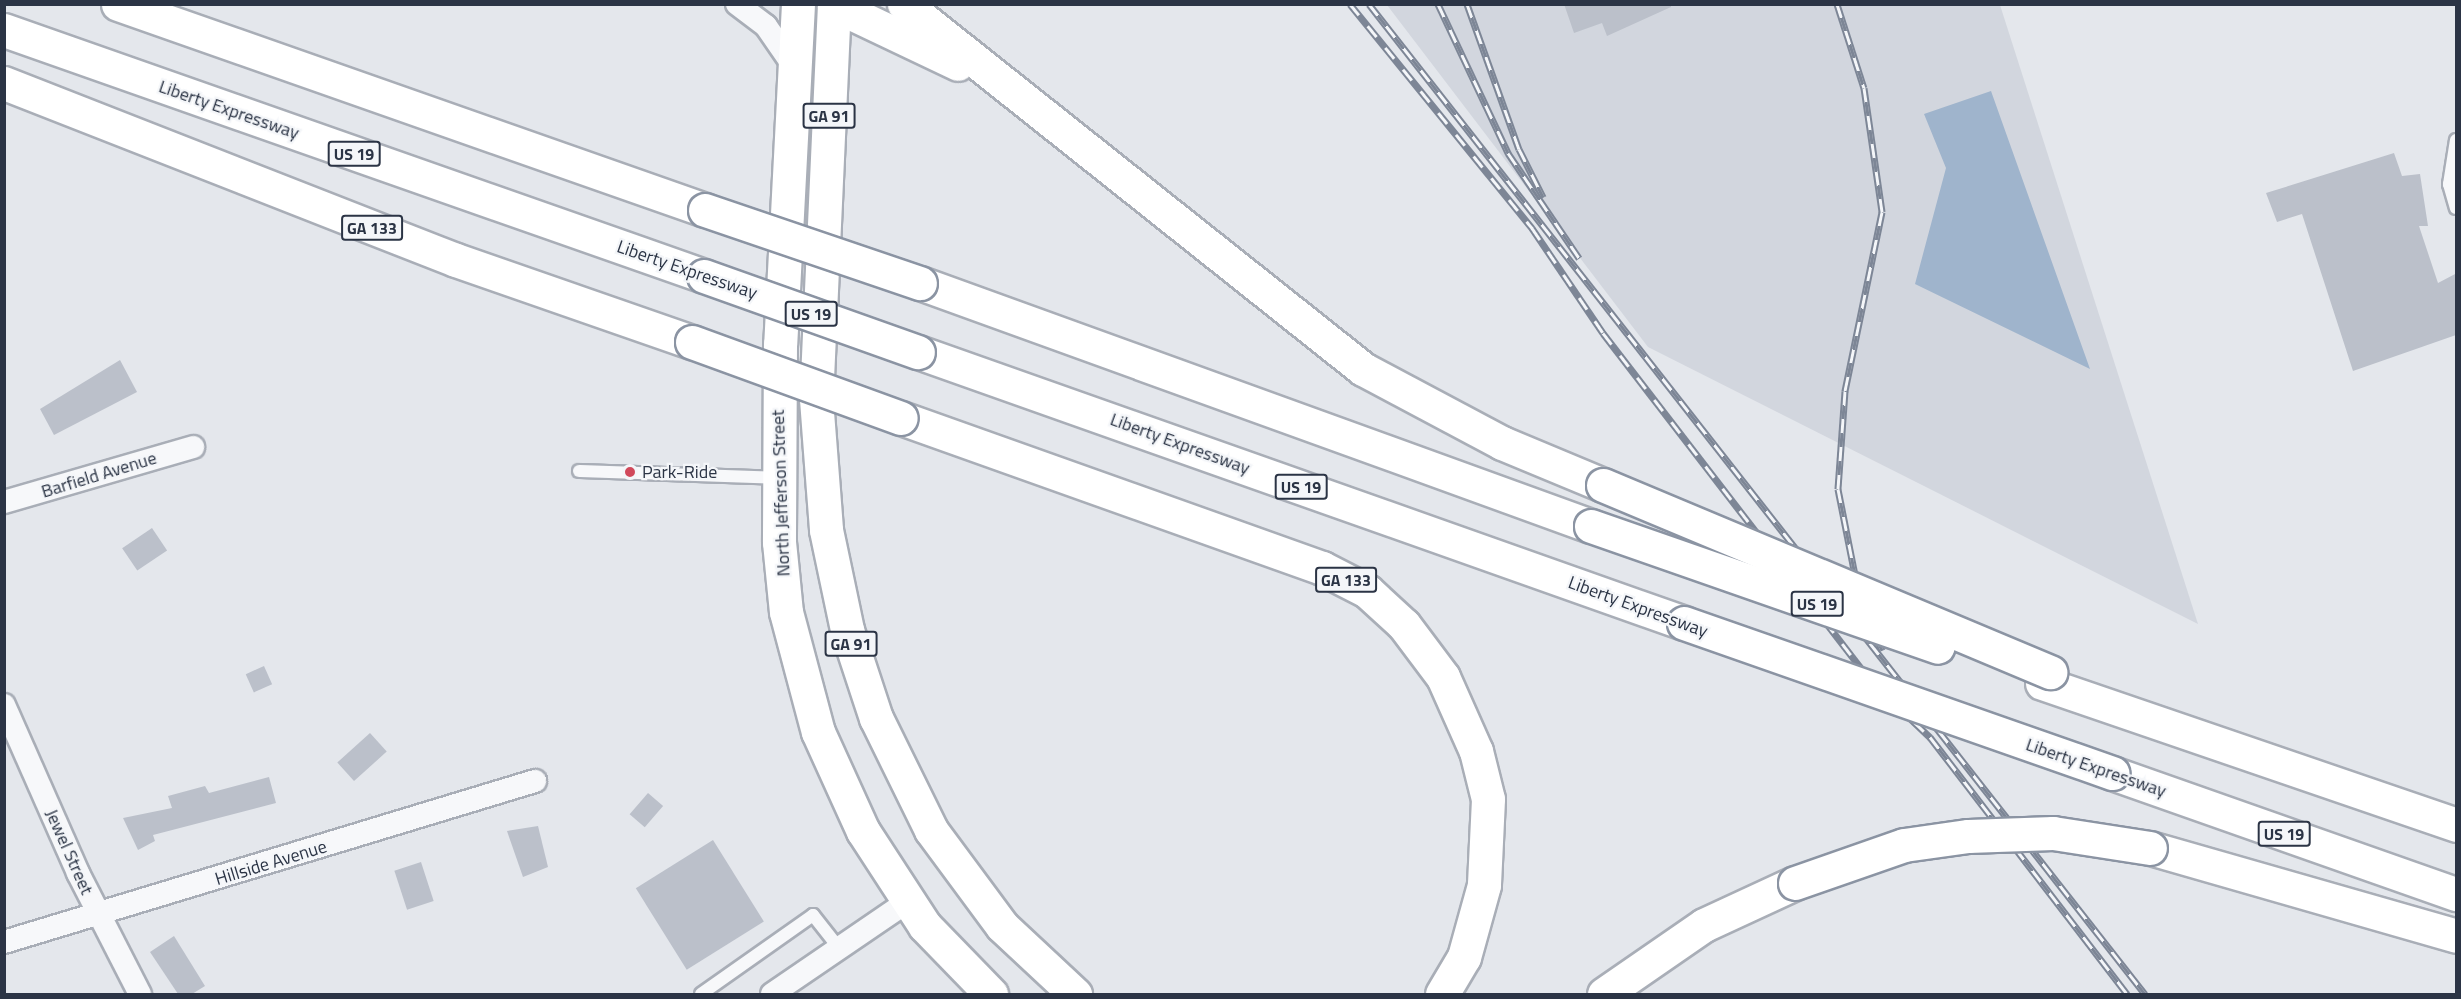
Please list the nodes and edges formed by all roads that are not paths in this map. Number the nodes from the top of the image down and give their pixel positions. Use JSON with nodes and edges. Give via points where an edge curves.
{"nodes":[{"id":1,"x":118,"y":4,"type":"edge"},
{"id":2,"x":737,"y":4,"type":"edge"},
{"id":3,"x":798,"y":4,"type":"edge"},
{"id":4,"x":904,"y":4,"type":"edge"},
{"id":5,"x":833,"y":5,"type":"edge"},
{"id":6,"x":4,"y":30,"type":"edge"},
{"id":7,"x":795,"y":68,"type":"junction"},
{"id":8,"x":4,"y":83,"type":"edge"},
{"id":9,"x":1006,"y":86,"type":"junction"},
{"id":10,"x":2457,"y":140,"type":"edge"},
{"id":11,"x":2457,"y":208,"type":"edge"},
{"id":12,"x":193,"y":447,"type":"dead end"},
{"id":13,"x":579,"y":471,"type":"dead end"},
{"id":14,"x":777,"y":478,"type":"junction"},
{"id":15,"x":4,"y":502,"type":"edge"},
{"id":16,"x":2047,"y":677,"type":"junction"},
{"id":17,"x":4,"y":705,"type":"edge"},
{"id":18,"x":536,"y":781,"type":"dead end"},
{"id":19,"x":2457,"y":825,"type":"edge"},
{"id":20,"x":2457,"y":894,"type":"edge"},
{"id":21,"x":907,"y":902,"type":"junction"},
{"id":22,"x":98,"y":915,"type":"junction"},
{"id":23,"x":2457,"y":936,"type":"edge"},
{"id":24,"x":4,"y":942,"type":"edge"},
{"id":25,"x":839,"y":948,"type":"junction"},
{"id":26,"x":140,"y":994,"type":"edge"},
{"id":27,"x":701,"y":994,"type":"edge"},
{"id":28,"x":772,"y":994,"type":"edge"},
{"id":29,"x":991,"y":994,"type":"edge"},
{"id":30,"x":1075,"y":994,"type":"edge"},
{"id":31,"x":1442,"y":994,"type":"edge"},
{"id":32,"x":1604,"y":994,"type":"edge"}],
"edges":[{"from":1,"to":16,"type":"main road","number":"US 19","bridge":true,"via":[[920,283],[1591,526]]},
{"from":2,"to":7,"type":"street","via":[[766,26]]},
{"from":3,"to":7,"type":"main road","name":"North Jefferson Street","number":"GA 91"},
{"from":4,"to":9,"type":"main road"},
{"from":5,"to":9,"type":"main road"},
{"from":5,"to":30,"type":"main road","number":"GA 91","via":[[816,399],[822,500],[847,630],[884,737],[931,830],[1002,926]]},
{"from":6,"to":20,"type":"main road","name":"Liberty Expressway","number":"US 19","bridge":true},
{"from":7,"to":14,"type":"main road","name":"North Jefferson Street","number":"GA 91"},
{"from":8,"to":31,"type":"main road","number":"GA 133","bridge":true,"via":[[456,260],[1322,568],[1367,591],[1404,625],[1443,677],[1476,751],[1488,799],[1484,885],[1464,957]]},
{"from":9,"to":16,"type":"main road","bridge":true,"via":[[1363,369],[1503,443]]},
{"from":10,"to":11,"type":"lane","via":[[2449,184]]},
{"from":12,"to":15,"type":"street","name":"Barfield Avenue"},
{"from":13,"to":14,"type":"lane"},
{"from":14,"to":21,"type":"main road","name":"North Jefferson Street","number":"GA 91","via":[[786,612],[818,732],[863,831]]},
{"from":16,"to":19,"type":"main road","via":[[2095,702]]},
{"from":17,"to":22,"type":"street","name":"Jewel Street"},
{"from":18,"to":22,"type":"street","name":"Hillside Avenue"},
{"from":21,"to":25,"type":"street"},
{"from":21,"to":29,"type":"main road","name":"North Jefferson Street","number":"GA 91"},
{"from":22,"to":24,"type":"street","name":"Hillside Avenue"},
{"from":22,"to":26,"type":"street","name":"Jewel Street"},
{"from":23,"to":32,"type":"main road","bridge":true,"via":[[2150,848],[2053,833],[1968,836],[1904,845],[1795,883],[1704,925]]},
{"from":25,"to":27,"type":"lane","via":[[813,915]]},
{"from":25,"to":28,"type":"street"}]}
